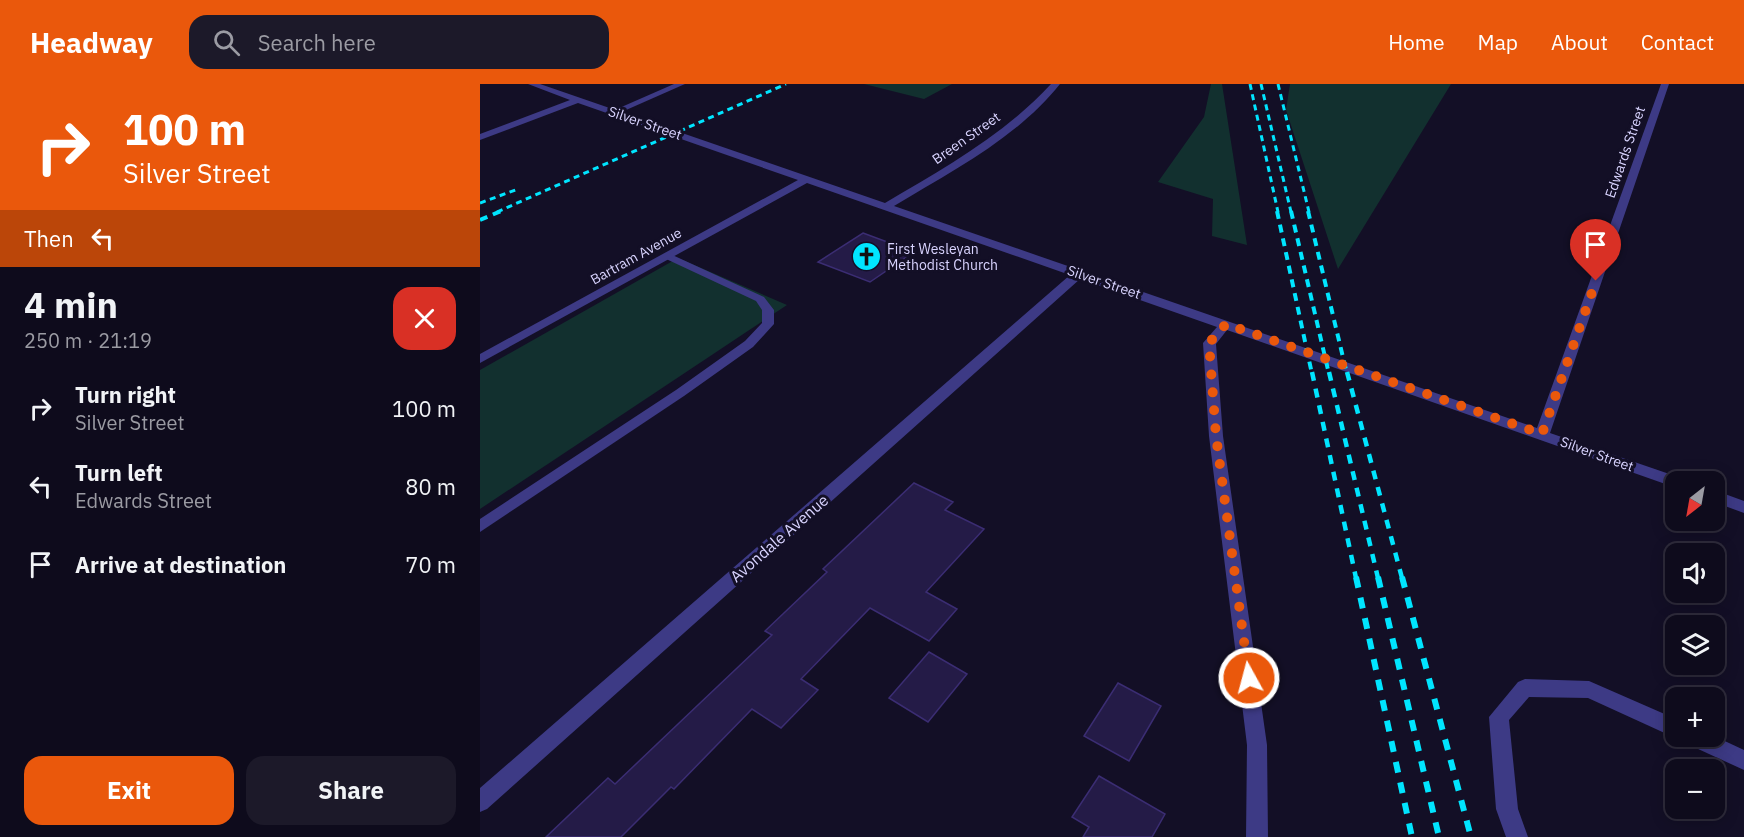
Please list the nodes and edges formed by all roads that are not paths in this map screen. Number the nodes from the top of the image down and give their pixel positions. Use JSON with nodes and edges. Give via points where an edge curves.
{"nodes":[{"id":1,"x":532,"y":84,"type":"edge"},
{"id":2,"x":681,"y":84,"type":"edge"},
{"id":3,"x":1056,"y":84,"type":"edge"},
{"id":4,"x":1665,"y":84,"type":"edge"},
{"id":5,"x":578,"y":100,"type":"junction"},
{"id":6,"x":614,"y":112,"type":"junction"},
{"id":7,"x":480,"y":137,"type":"edge"},
{"id":8,"x":807,"y":179,"type":"junction"},
{"id":9,"x":886,"y":207,"type":"junction"},
{"id":10,"x":668,"y":256,"type":"junction"},
{"id":11,"x":1078,"y":273,"type":"junction"},
{"id":12,"x":1226,"y":324,"type":"junction"},
{"id":13,"x":480,"y":359,"type":"edge"},
{"id":14,"x":1542,"y":434,"type":"junction"},
{"id":15,"x":1665,"y":478,"type":"edge"},
{"id":16,"x":1725,"y":500,"type":"edge"},
{"id":17,"x":1744,"y":507,"type":"edge"},
{"id":18,"x":480,"y":526,"type":"edge"},
{"id":19,"x":1665,"y":724,"type":"edge"},
{"id":20,"x":1716,"y":747,"type":"edge"},
{"id":21,"x":1744,"y":760,"type":"edge"},
{"id":22,"x":480,"y":802,"type":"edge"},
{"id":23,"x":1257,"y":837,"type":"edge"},
{"id":24,"x":1516,"y":837,"type":"edge"}],
"edges":[{"from":1,"to":5,"type":"street","name":"Silver Street"},
{"from":2,"to":6,"type":"lane"},
{"from":3,"to":9,"type":"street","name":"Breen Street","via":[[1044,99],[998,133]]},
{"from":4,"to":14,"type":"street","name":"Edwards Street"},
{"from":5,"to":6,"type":"street","name":"Silver Street"},
{"from":5,"to":7,"type":"street"},
{"from":6,"to":8,"type":"street","name":"Silver Street"},
{"from":8,"to":9,"type":"street","name":"Silver Street"},
{"from":8,"to":10,"type":"street","name":"Bartram Avenue"},
{"from":9,"to":11,"type":"street","name":"Silver Street"},
{"from":10,"to":13,"type":"street","name":"Bartram Avenue"},
{"from":10,"to":18,"type":"lane","via":[[760,299],[768,310],[768,324],[749,344],[680,393]]},
{"from":11,"to":12,"type":"street","name":"Silver Street"},
{"from":11,"to":22,"type":"street","name":"Avondale Avenue"},
{"from":12,"to":14,"type":"street","name":"Silver Street"},
{"from":12,"to":23,"type":"street","via":[[1209,343],[1216,436],[1257,745]]},
{"from":14,"to":15,"type":"street","name":"Silver Street"},
{"from":16,"to":17,"type":"street"},
{"from":19,"to":24,"type":"street","via":[[1589,690],[1525,688],[1498,717],[1507,809]]},
{"from":20,"to":21,"type":"street"}]}
